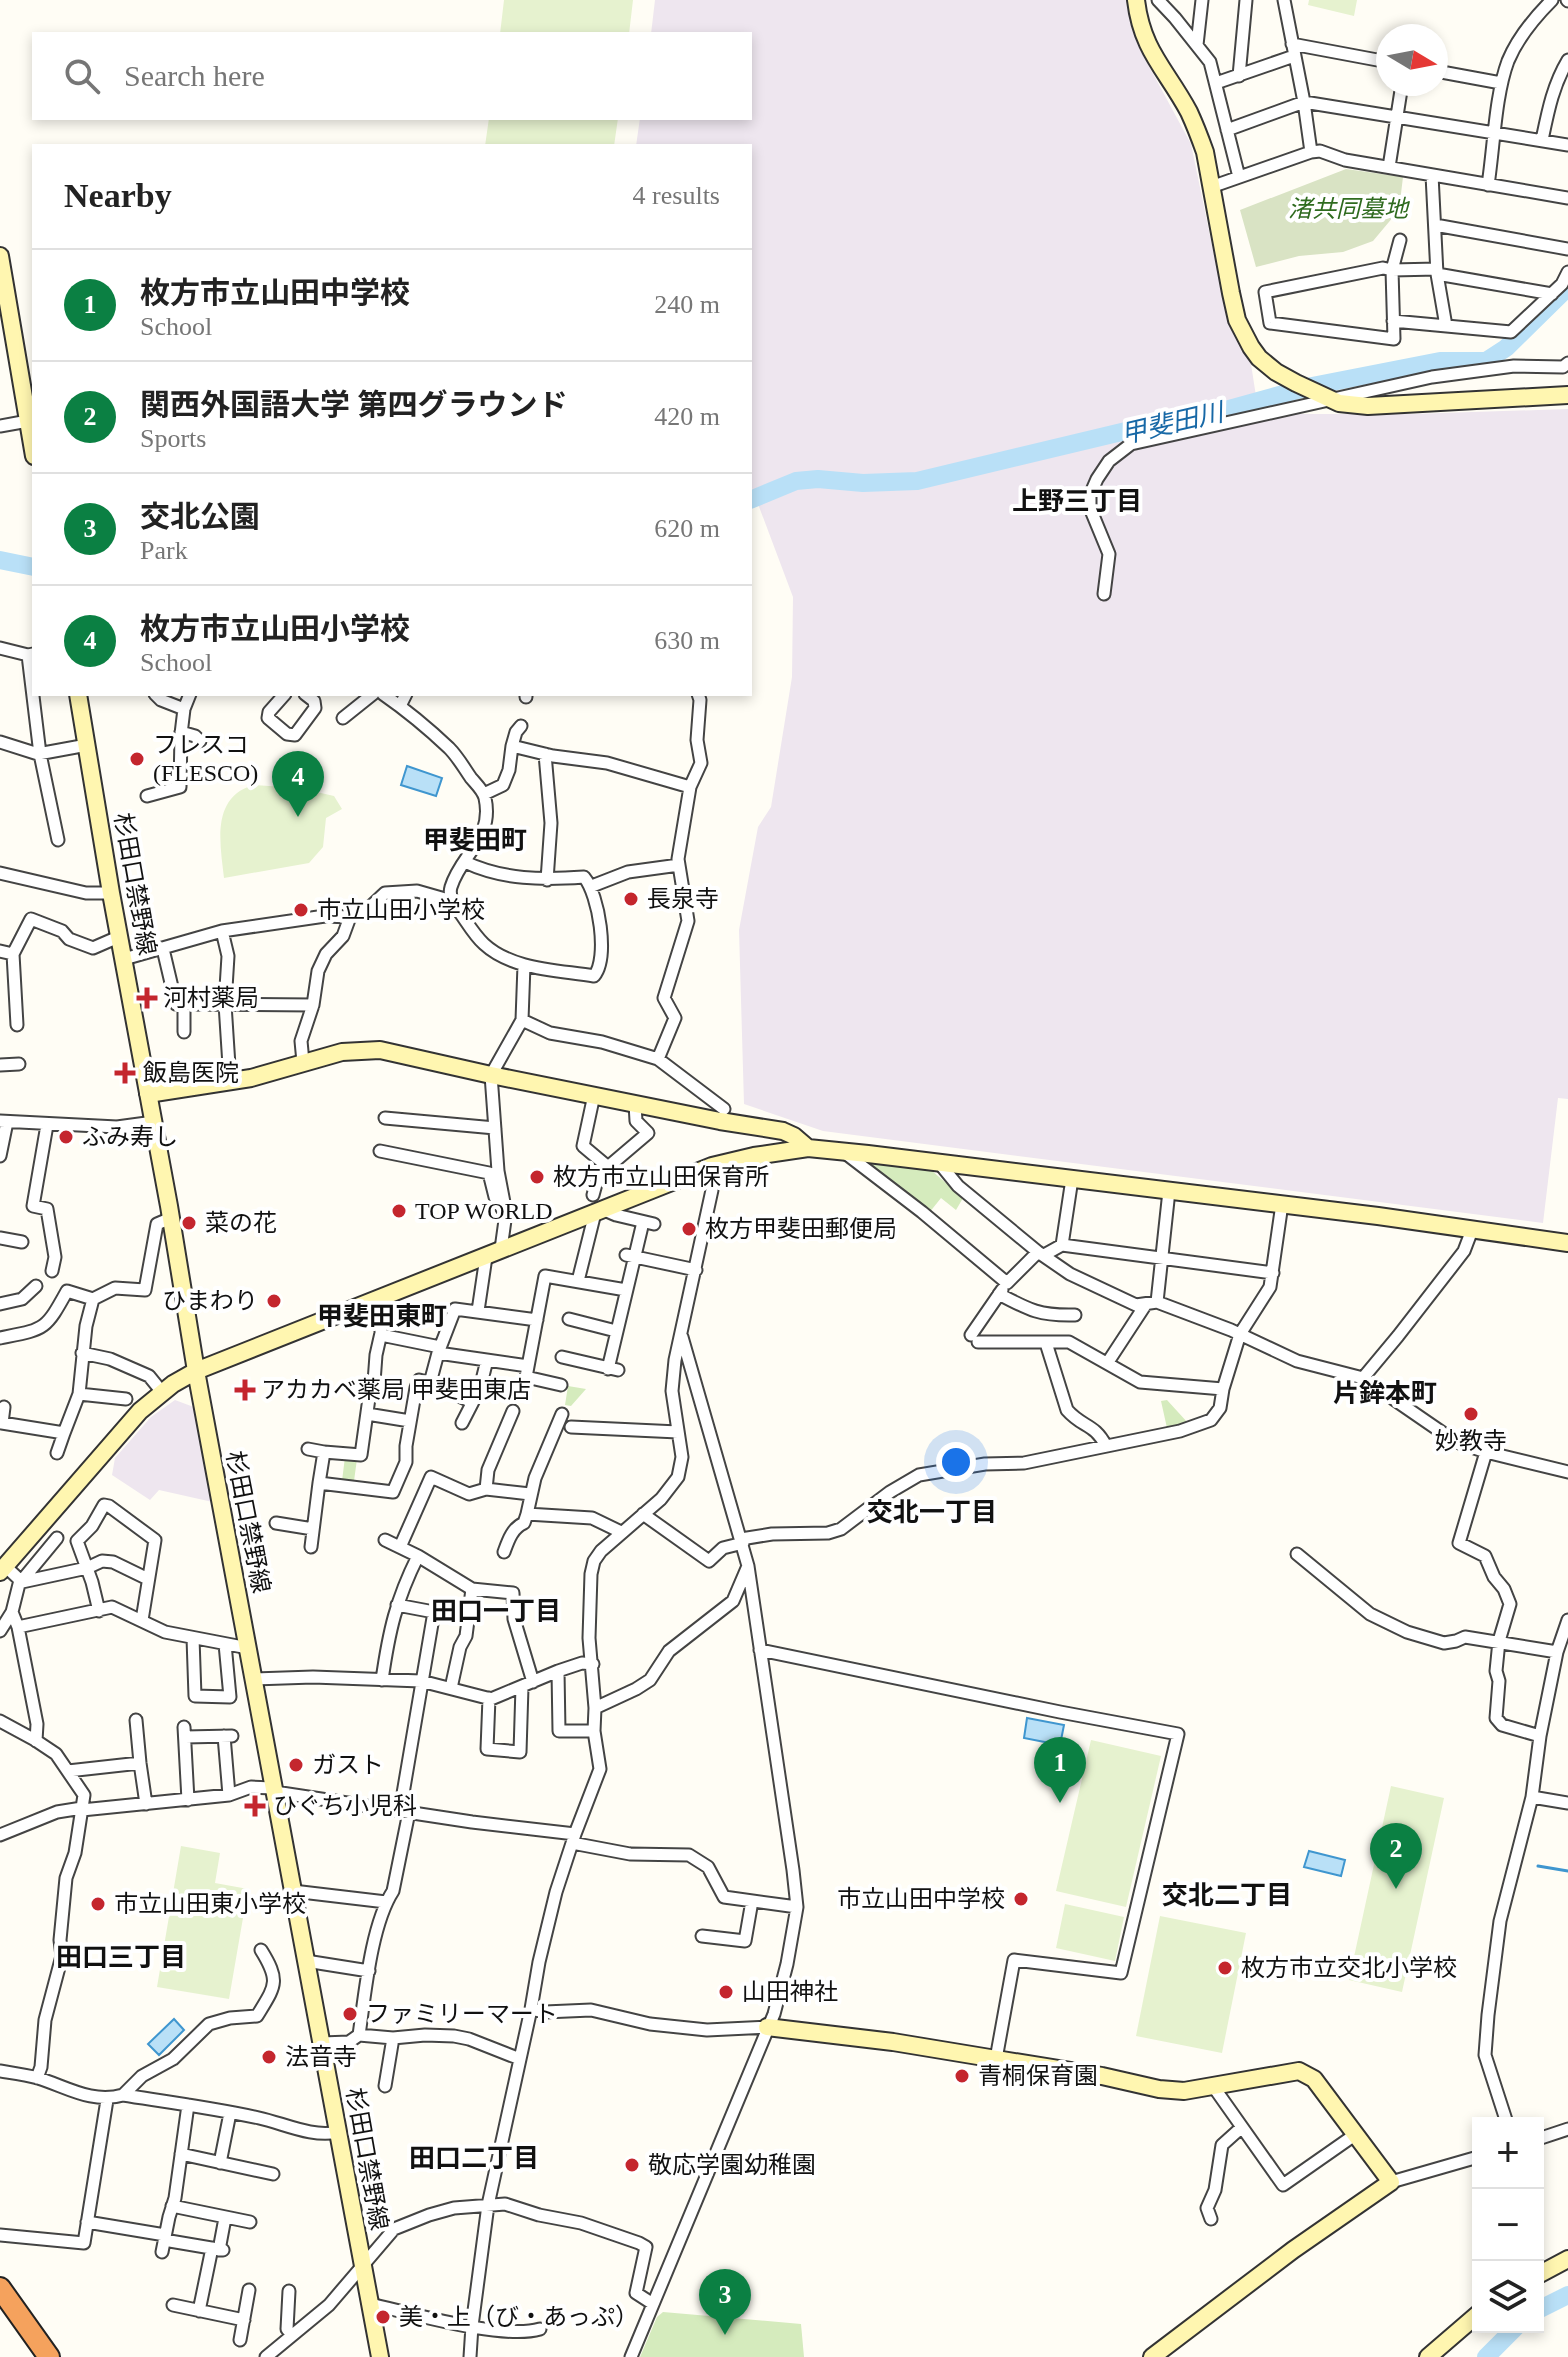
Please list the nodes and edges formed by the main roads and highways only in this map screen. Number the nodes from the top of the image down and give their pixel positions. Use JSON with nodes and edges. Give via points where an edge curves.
{"nodes":[{"id":1,"x":0,"y":2288,"type":"edge"},
{"id":2,"x":0,"y":2305,"type":"edge"},
{"id":3,"x":37,"y":2357,"type":"edge"},
{"id":4,"x":49,"y":2357,"type":"edge"}],
"edges":[{"from":1,"to":4,"type":"highway"},
{"from":2,"to":3,"type":"highway"}]}
